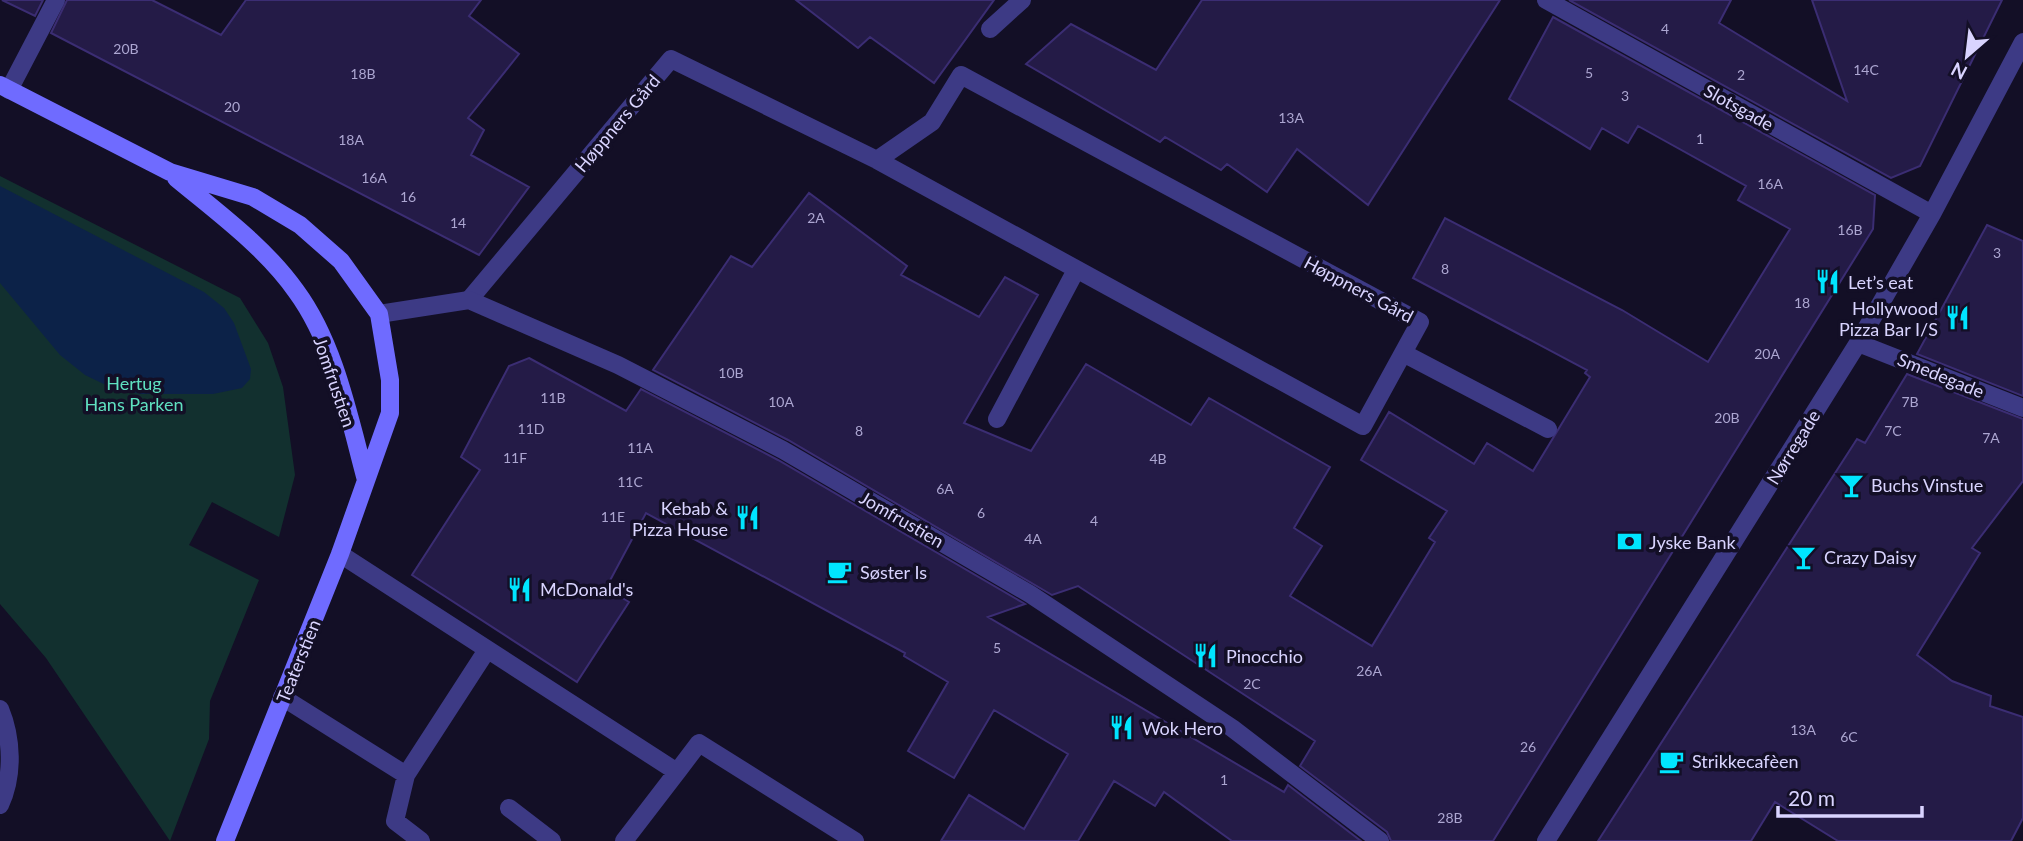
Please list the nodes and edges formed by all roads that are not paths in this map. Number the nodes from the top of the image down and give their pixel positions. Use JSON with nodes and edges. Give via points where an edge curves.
{"nodes":[{"id":1,"x":56,"y":0,"type":"edge"},
{"id":2,"x":1022,"y":0,"type":"edge"},
{"id":3,"x":1546,"y":0,"type":"edge"},
{"id":4,"x":989,"y":29,"type":"dead end"},
{"id":5,"x":2023,"y":42,"type":"edge"},
{"id":6,"x":5,"y":88,"type":"edge"},
{"id":7,"x":877,"y":160,"type":"junction"},
{"id":8,"x":170,"y":172,"type":"junction"},
{"id":9,"x":1932,"y":214,"type":"junction"},
{"id":10,"x":1076,"y":270,"type":"junction"},
{"id":11,"x":469,"y":300,"type":"junction"},
{"id":12,"x":379,"y":314,"type":"junction"},
{"id":13,"x":1858,"y":343,"type":"junction"},
{"id":14,"x":1403,"y":353,"type":"junction"},
{"id":15,"x":2023,"y":408,"type":"edge"},
{"id":16,"x":997,"y":419,"type":"dead end"},
{"id":17,"x":1548,"y":429,"type":"dead end"},
{"id":18,"x":366,"y":480,"type":"junction"},
{"id":19,"x":340,"y":554,"type":"junction"},
{"id":20,"x":487,"y":650,"type":"junction"},
{"id":21,"x":282,"y":697,"type":"junction"},
{"id":22,"x":0,"y":709,"type":"edge"},
{"id":23,"x":677,"y":772,"type":"junction"},
{"id":24,"x":405,"y":775,"type":"junction"},
{"id":25,"x":0,"y":805,"type":"edge"},
{"id":26,"x":509,"y":808,"type":"dead end"},
{"id":27,"x":225,"y":841,"type":"edge"},
{"id":28,"x":421,"y":841,"type":"edge"},
{"id":29,"x":552,"y":841,"type":"edge"},
{"id":30,"x":624,"y":841,"type":"edge"},
{"id":31,"x":855,"y":841,"type":"edge"},
{"id":32,"x":1380,"y":841,"type":"edge"},
{"id":33,"x":1546,"y":841,"type":"edge"}],
"edges":[{"from":1,"to":6,"type":"street"},
{"from":2,"to":4,"type":"street"},
{"from":3,"to":9,"type":"street","name":"Slotsgade"},
{"from":5,"to":9,"type":"street","name":"Nørregade"},
{"from":6,"to":8,"type":"street","name":"Jomfrustien"},
{"from":7,"to":10,"type":"street","name":"Høppners Gård"},
{"from":7,"to":11,"type":"street","name":"Høppners Gård","via":[[671,59]]},
{"from":7,"to":14,"type":"street","name":"Høppners Gård","via":[[932,122],[961,75],[1420,322]]},
{"from":8,"to":12,"type":"street","name":"Jomfrustien","via":[[253,197],[300,225],[341,261]]},
{"from":8,"to":18,"type":"street","name":"Jomfrustien","via":[[250,241],[297,291],[326,347]]},
{"from":9,"to":13,"type":"street","name":"Nørregade"},
{"from":10,"to":14,"type":"street","name":"Høppners Gård","via":[[1363,426]]},
{"from":10,"to":16,"type":"street"},
{"from":11,"to":12,"type":"street"},
{"from":11,"to":32,"type":"street","name":"Jomfrustien","via":[[618,365],[783,450],[1030,594],[1232,728]]},
{"from":12,"to":18,"type":"street","name":"Jomfrustien","via":[[390,380],[390,413]]},
{"from":13,"to":15,"type":"street","name":"Smedegade"},
{"from":13,"to":33,"type":"street","name":"Nørregade"},
{"from":14,"to":17,"type":"street"},
{"from":18,"to":19,"type":"street","name":"Teaterstien"},
{"from":19,"to":20,"type":"street"},
{"from":19,"to":21,"type":"street","name":"Teaterstien"},
{"from":20,"to":23,"type":"street"},
{"from":20,"to":24,"type":"street"},
{"from":21,"to":24,"type":"street"},
{"from":21,"to":27,"type":"street","name":"Teaterstien"},
{"from":22,"to":25,"type":"street","via":[[9,732],[8,789]]},
{"from":23,"to":30,"type":"street"},
{"from":23,"to":31,"type":"street","via":[[699,743]]},
{"from":24,"to":28,"type":"street","via":[[395,821]]},
{"from":26,"to":29,"type":"street"}]}
